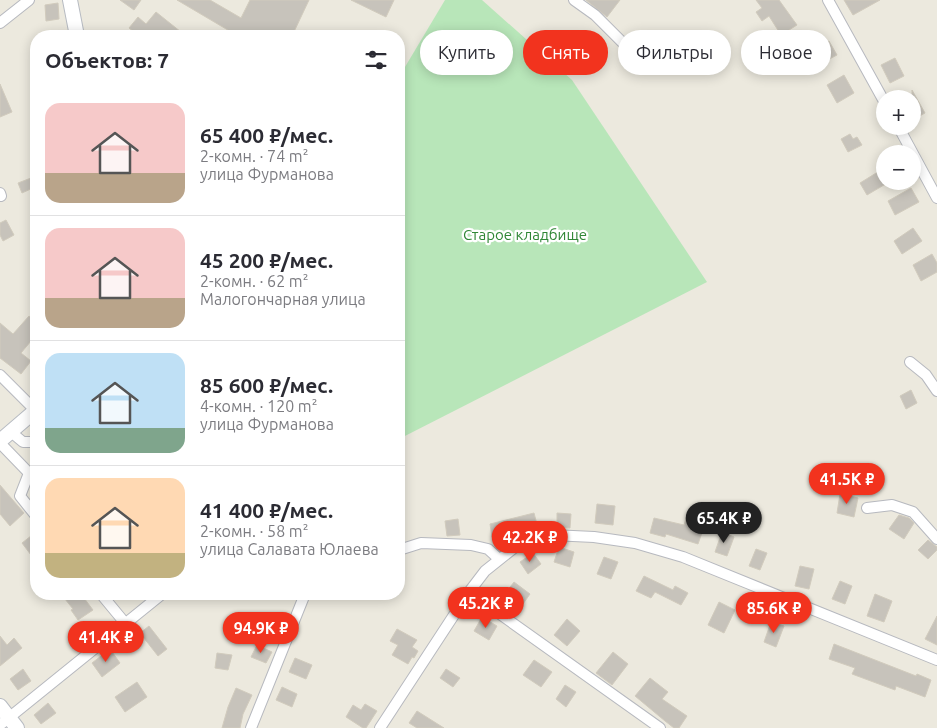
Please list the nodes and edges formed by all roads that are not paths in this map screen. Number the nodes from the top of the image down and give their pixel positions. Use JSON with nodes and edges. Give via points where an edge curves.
{"nodes":[{"id":1,"x":29,"y":0,"type":"edge"},
{"id":2,"x":70,"y":0,"type":"edge"},
{"id":3,"x":574,"y":0,"type":"edge"},
{"id":4,"x":828,"y":0,"type":"edge"},
{"id":5,"x":0,"y":23,"type":"edge"},
{"id":6,"x":76,"y":30,"type":"edge"},
{"id":7,"x":618,"y":38,"type":"edge"},
{"id":8,"x":878,"y":90,"type":"edge"},
{"id":9,"x":903,"y":135,"type":"edge"},
{"id":10,"x":937,"y":198,"type":"edge"},
{"id":11,"x":910,"y":362,"type":"dead end"},
{"id":12,"x":0,"y":375,"type":"edge"},
{"id":13,"x":937,"y":391,"type":"edge"},
{"id":14,"x":30,"y":404,"type":"edge"},
{"id":15,"x":30,"y":415,"type":"edge"},
{"id":16,"x":11,"y":432,"type":"junction"},
{"id":17,"x":0,"y":442,"type":"edge"},
{"id":18,"x":30,"y":442,"type":"edge"},
{"id":19,"x":30,"y":471,"type":"edge"},
{"id":20,"x":30,"y":477,"type":"edge"},
{"id":21,"x":30,"y":508,"type":"edge"},
{"id":22,"x":867,"y":508,"type":"dead end"},
{"id":23,"x":937,"y":539,"type":"edge"},
{"id":24,"x":405,"y":548,"type":"edge"},
{"id":25,"x":499,"y":559,"type":"junction"},
{"id":26,"x":469,"y":592,"type":"junction"},
{"id":27,"x":106,"y":600,"type":"edge"},
{"id":28,"x":154,"y":600,"type":"edge"},
{"id":29,"x":303,"y":600,"type":"edge"},
{"id":30,"x":125,"y":623,"type":"junction"},
{"id":31,"x":937,"y":660,"type":"edge"},
{"id":32,"x":6,"y":719,"type":"edge"},
{"id":33,"x":251,"y":728,"type":"edge"},
{"id":34,"x":380,"y":728,"type":"edge"},
{"id":35,"x":660,"y":728,"type":"edge"}],
"edges":[{"from":1,"to":5,"type":"street"},
{"from":2,"to":6,"type":"street"},
{"from":3,"to":7,"type":"street"},
{"from":4,"to":8,"type":"street"},
{"from":9,"to":10,"type":"street"},
{"from":11,"to":13,"type":"street","via":[[926,375]]},
{"from":12,"to":14,"type":"street"},
{"from":15,"to":16,"type":"street"},
{"from":16,"to":17,"type":"street"},
{"from":16,"to":18,"type":"street","via":[[23,442]]},
{"from":17,"to":19,"type":"street"},
{"from":20,"to":21,"type":"street","via":[[20,496]]},
{"from":22,"to":23,"type":"street","via":[[892,505],[912,512]]},
{"from":24,"to":25,"type":"street","via":[[421,543],[471,545],[488,549]]},
{"from":25,"to":26,"type":"street"},
{"from":25,"to":31,"type":"street","via":[[524,540],[552,535],[635,543],[683,557]]},
{"from":26,"to":34,"type":"street"},
{"from":26,"to":35,"type":"street"},
{"from":27,"to":30,"type":"street"},
{"from":28,"to":30,"type":"street"},
{"from":29,"to":33,"type":"street"},
{"from":30,"to":32,"type":"street"}]}
